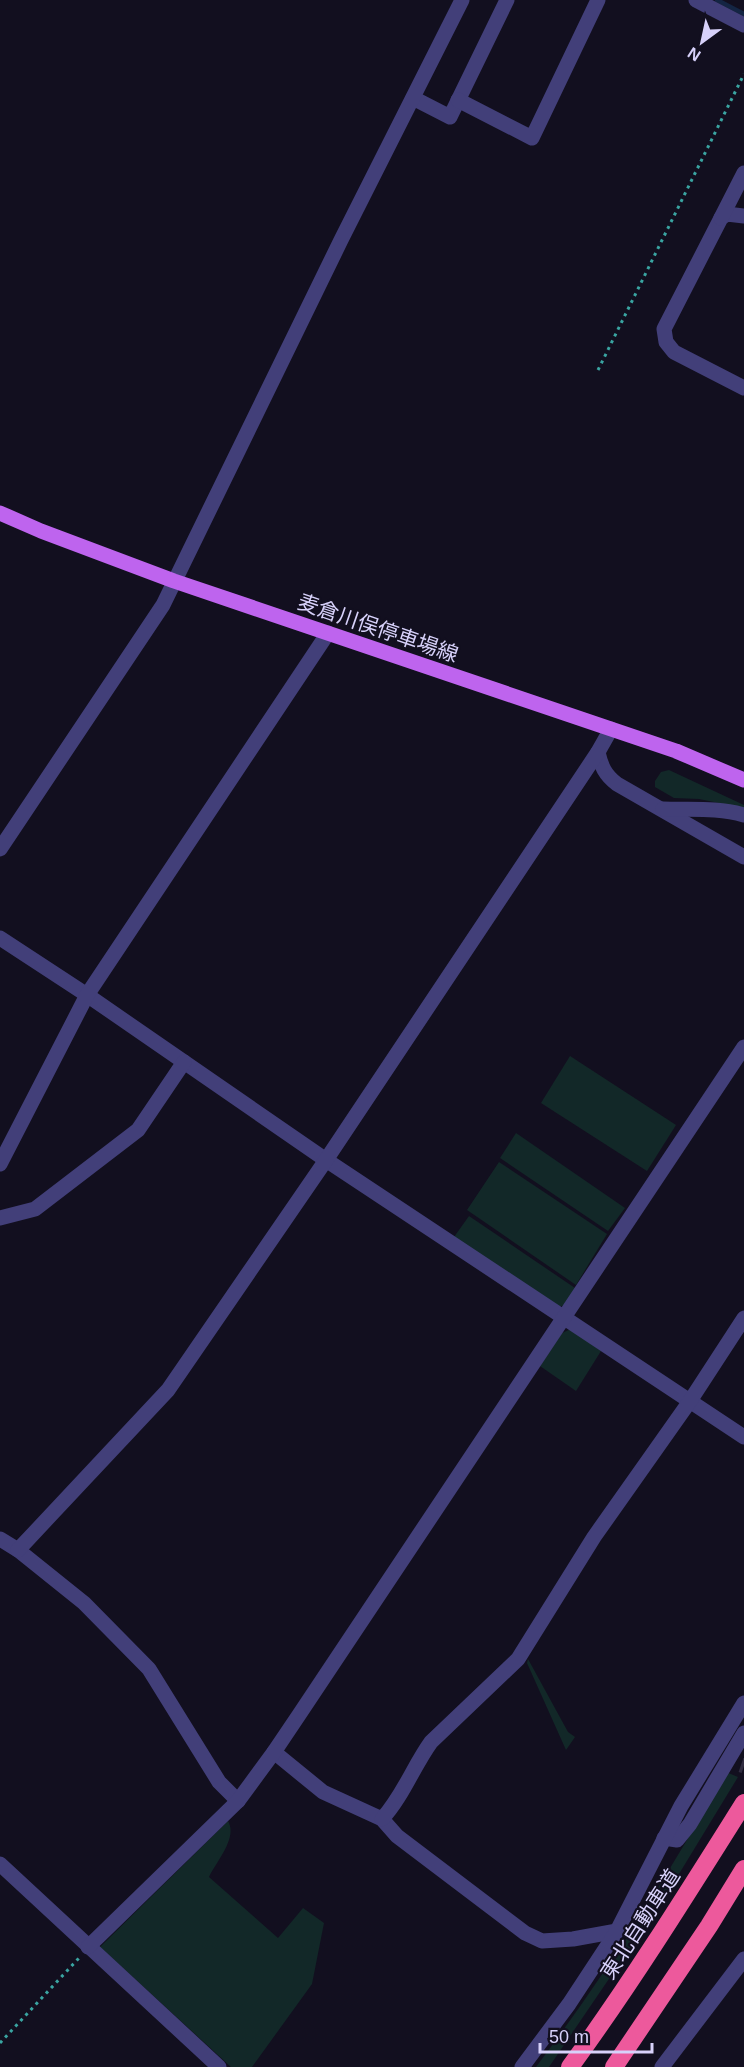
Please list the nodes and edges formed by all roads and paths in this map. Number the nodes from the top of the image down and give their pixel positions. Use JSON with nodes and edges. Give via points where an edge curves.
{"nodes":[{"id":1,"x":462,"y":0,"type":"edge"},
{"id":2,"x":507,"y":0,"type":"edge"},
{"id":3,"x":598,"y":0,"type":"edge"},
{"id":4,"x":696,"y":0,"type":"edge"},
{"id":5,"x":744,"y":25,"type":"edge"},
{"id":6,"x":744,"y":74,"type":"edge"},
{"id":7,"x":413,"y":99,"type":"junction"},
{"id":8,"x":458,"y":100,"type":"junction"},
{"id":9,"x":744,"y":173,"type":"edge"},
{"id":10,"x":744,"y":216,"type":"edge"},
{"id":11,"x":721,"y":219,"type":"junction"},
{"id":12,"x":598,"y":370,"type":"dead end"},
{"id":13,"x":744,"y":388,"type":"edge"},
{"id":14,"x":0,"y":513,"type":"edge"},
{"id":15,"x":174,"y":581,"type":"junction"},
{"id":16,"x":328,"y":633,"type":"junction"},
{"id":17,"x":610,"y":729,"type":"junction"},
{"id":18,"x":598,"y":752,"type":"junction"},
{"id":19,"x":744,"y":780,"type":"edge"},
{"id":20,"x":660,"y":809,"type":"junction"},
{"id":21,"x":744,"y":815,"type":"edge"},
{"id":22,"x":0,"y":849,"type":"edge"},
{"id":23,"x":744,"y":857,"type":"edge"},
{"id":24,"x":0,"y":938,"type":"edge"},
{"id":25,"x":87,"y":995,"type":"junction"},
{"id":26,"x":744,"y":1047,"type":"edge"},
{"id":27,"x":184,"y":1062,"type":"junction"},
{"id":28,"x":326,"y":1160,"type":"junction"},
{"id":29,"x":0,"y":1164,"type":"edge"},
{"id":30,"x":0,"y":1218,"type":"edge"},
{"id":31,"x":564,"y":1316,"type":"junction"},
{"id":32,"x":744,"y":1318,"type":"edge"},
{"id":33,"x":690,"y":1401,"type":"junction"},
{"id":34,"x":744,"y":1437,"type":"edge"},
{"id":35,"x":0,"y":1539,"type":"edge"},
{"id":36,"x":18,"y":1550,"type":"junction"},
{"id":37,"x":744,"y":1703,"type":"edge"},
{"id":38,"x":744,"y":1733,"type":"edge"},
{"id":39,"x":274,"y":1752,"type":"junction"},
{"id":40,"x":238,"y":1801,"type":"junction"},
{"id":41,"x":744,"y":1803,"type":"edge"},
{"id":42,"x":382,"y":1819,"type":"junction"},
{"id":43,"x":664,"y":1838,"type":"junction"},
{"id":44,"x":0,"y":1864,"type":"edge"},
{"id":45,"x":744,"y":1869,"type":"edge"},
{"id":46,"x":617,"y":1931,"type":"junction"},
{"id":47,"x":88,"y":1947,"type":"junction"},
{"id":48,"x":744,"y":1959,"type":"edge"},
{"id":49,"x":0,"y":2043,"type":"edge"},
{"id":50,"x":219,"y":2067,"type":"edge"},
{"id":51,"x":522,"y":2067,"type":"edge"},
{"id":52,"x":570,"y":2067,"type":"edge"},
{"id":53,"x":614,"y":2067,"type":"edge"},
{"id":54,"x":662,"y":2067,"type":"edge"}],
"edges":[{"from":1,"to":7,"type":"street"},
{"from":2,"to":8,"type":"street"},
{"from":3,"to":8,"type":"street","via":[[532,138]]},
{"from":4,"to":5,"type":"street"},
{"from":6,"to":12,"type":"path"},
{"from":7,"to":8,"type":"street","via":[[450,117]]},
{"from":7,"to":15,"type":"street"},
{"from":9,"to":11,"type":"street"},
{"from":10,"to":11,"type":"street","via":[[728,214]]},
{"from":11,"to":13,"type":"street","via":[[664,329],[666,342],[674,352]]},
{"from":14,"to":15,"type":"main road","name":"麦倉川俣停車場線"},
{"from":15,"to":16,"type":"main road","name":"麦倉川俣停車場線"},
{"from":15,"to":22,"type":"street","via":[[163,605]]},
{"from":16,"to":17,"type":"main road","name":"麦倉川俣停車場線"},
{"from":16,"to":25,"type":"street"},
{"from":17,"to":18,"type":"street"},
{"from":17,"to":19,"type":"main road","name":"麦倉川俣停車場線"},
{"from":18,"to":20,"type":"street","via":[[607,776]]},
{"from":18,"to":28,"type":"street"},
{"from":20,"to":21,"type":"street","via":[[710,809]]},
{"from":20,"to":23,"type":"street"},
{"from":24,"to":25,"type":"street"},
{"from":25,"to":27,"type":"street"},
{"from":25,"to":29,"type":"street"},
{"from":26,"to":31,"type":"street"},
{"from":27,"to":28,"type":"street"},
{"from":27,"to":30,"type":"street","via":[[138,1130],[35,1209]]},
{"from":28,"to":31,"type":"street"},
{"from":28,"to":36,"type":"street","via":[[168,1390]]},
{"from":31,"to":33,"type":"street"},
{"from":31,"to":39,"type":"street"},
{"from":32,"to":33,"type":"street"},
{"from":33,"to":34,"type":"street"},
{"from":33,"to":42,"type":"street","via":[[594,1537],[518,1659],[431,1742],[396,1803]]},
{"from":35,"to":36,"type":"street"},
{"from":36,"to":40,"type":"street","via":[[84,1603],[149,1669],[219,1782]]},
{"from":37,"to":43,"type":"street"},
{"from":38,"to":43,"type":"street","via":[[735,1761],[681,1838]]},
{"from":39,"to":40,"type":"street"},
{"from":39,"to":42,"type":"street","via":[[323,1792]]},
{"from":40,"to":47,"type":"street"},
{"from":41,"to":52,"type":"highway","name":"東北自動車道","via":[[678,1909]]},
{"from":42,"to":46,"type":"street","via":[[397,1836],[525,1934],[542,1941]]},
{"from":43,"to":46,"type":"street"},
{"from":44,"to":47,"type":"street"},
{"from":45,"to":53,"type":"highway"},
{"from":46,"to":51,"type":"street"},
{"from":47,"to":49,"type":"path"},
{"from":47,"to":50,"type":"street"},
{"from":48,"to":54,"type":"street"}]}
